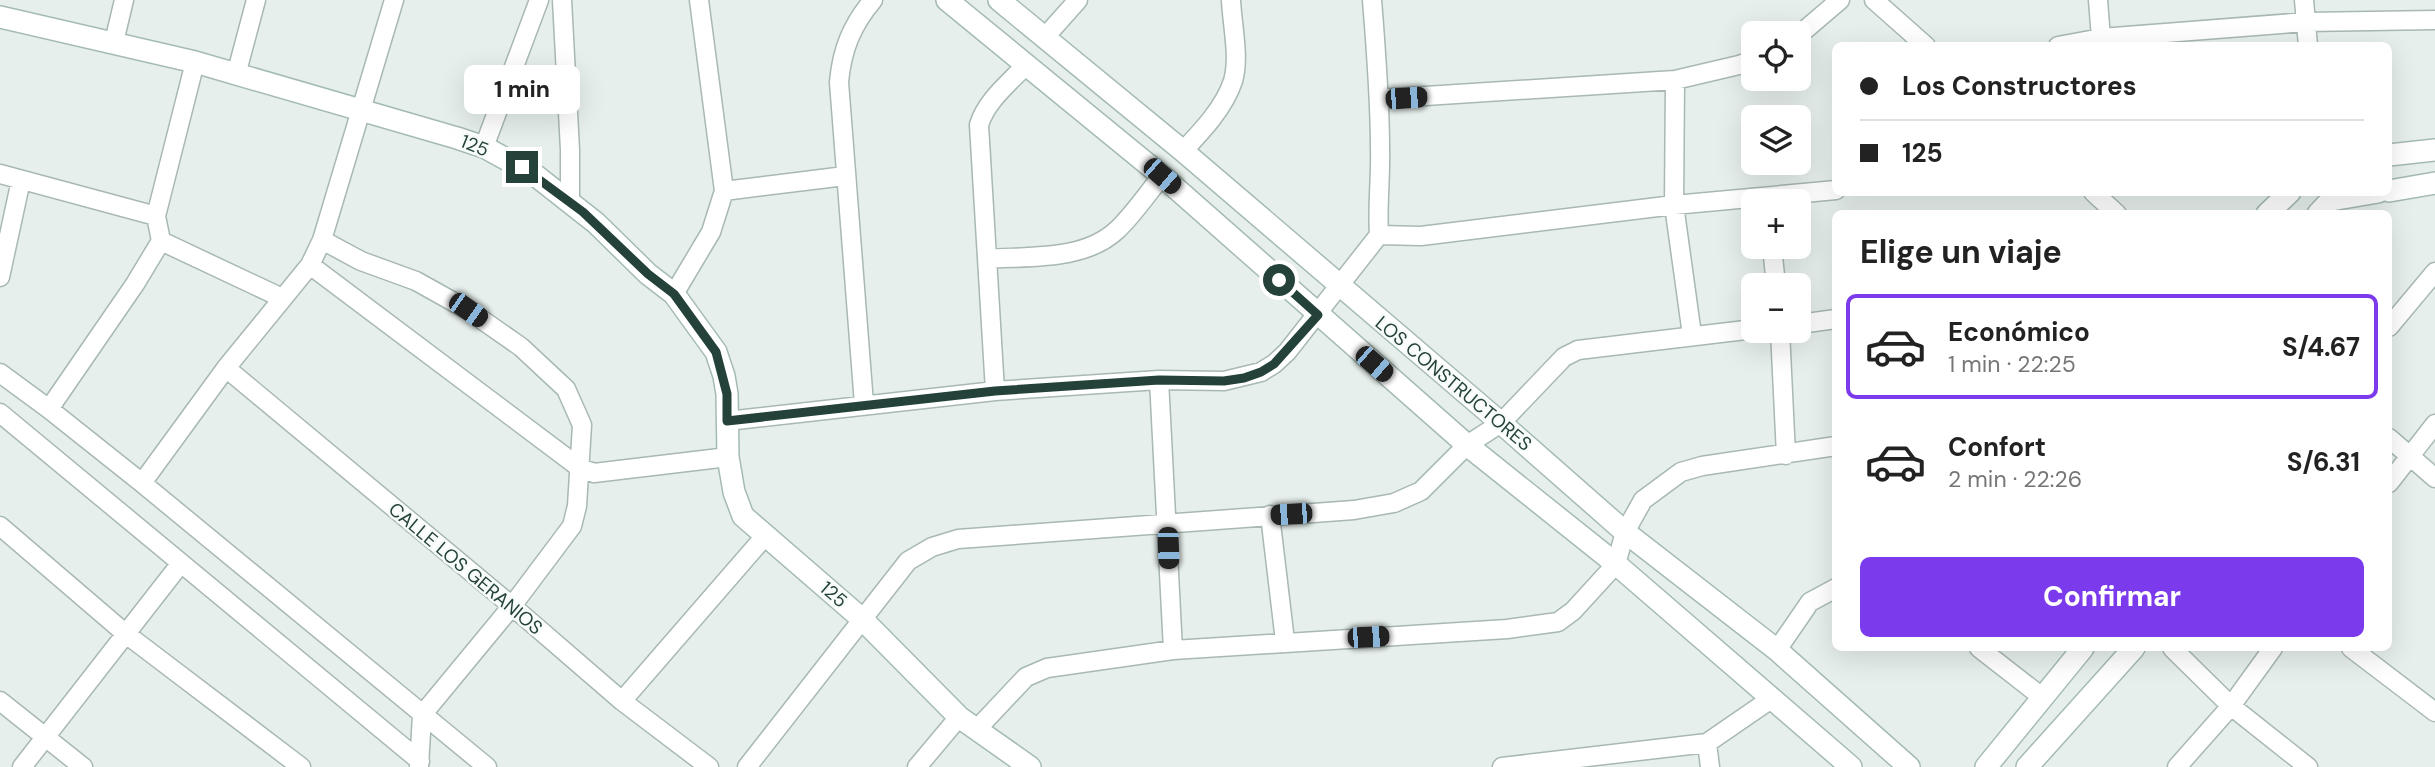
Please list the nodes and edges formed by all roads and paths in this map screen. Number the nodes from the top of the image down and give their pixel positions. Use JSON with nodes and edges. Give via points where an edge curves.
{"nodes":[{"id":1,"x":124,"y":0,"type":"edge"},
{"id":2,"x":256,"y":0,"type":"edge"},
{"id":3,"x":394,"y":0,"type":"edge"},
{"id":4,"x":539,"y":0,"type":"edge"},
{"id":5,"x":562,"y":0,"type":"edge"},
{"id":6,"x":699,"y":0,"type":"edge"},
{"id":7,"x":873,"y":0,"type":"edge"},
{"id":8,"x":947,"y":0,"type":"edge"},
{"id":9,"x":999,"y":0,"type":"edge"},
{"id":10,"x":1078,"y":0,"type":"edge"},
{"id":11,"x":1231,"y":0,"type":"edge"},
{"id":12,"x":1372,"y":0,"type":"edge"},
{"id":13,"x":1840,"y":0,"type":"edge"},
{"id":14,"x":2098,"y":0,"type":"edge"},
{"id":15,"x":2304,"y":0,"type":"edge"},
{"id":16,"x":1880,"y":2,"type":"edge"},
{"id":17,"x":0,"y":17,"type":"edge"},
{"id":18,"x":2435,"y":20,"type":"edge"},
{"id":19,"x":2306,"y":22,"type":"junction"},
{"id":20,"x":1811,"y":25,"type":"edge"},
{"id":21,"x":1045,"y":37,"type":"junction"},
{"id":22,"x":2101,"y":38,"type":"junction"},
{"id":23,"x":114,"y":41,"type":"junction"},
{"id":24,"x":1922,"y":42,"type":"edge"},
{"id":25,"x":2080,"y":42,"type":"edge"},
{"id":26,"x":2308,"y":42,"type":"edge"},
{"id":27,"x":194,"y":62,"type":"junction"},
{"id":28,"x":1741,"y":64,"type":"edge"},
{"id":29,"x":1026,"y":65,"type":"junction"},
{"id":30,"x":236,"y":75,"type":"junction"},
{"id":31,"x":1675,"y":80,"type":"junction"},
{"id":32,"x":1379,"y":99,"type":"junction"},
{"id":33,"x":361,"y":111,"type":"junction"},
{"id":34,"x":484,"y":147,"type":"junction"},
{"id":35,"x":2435,"y":150,"type":"edge"},
{"id":36,"x":1182,"y":151,"type":"junction"},
{"id":37,"x":2392,"y":155,"type":"edge"},
{"id":38,"x":0,"y":174,"type":"edge"},
{"id":39,"x":845,"y":176,"type":"junction"},
{"id":40,"x":1162,"y":176,"type":"junction"},
{"id":41,"x":21,"y":180,"type":"junction"},
{"id":42,"x":2435,"y":183,"type":"edge"},
{"id":43,"x":2392,"y":190,"type":"edge"},
{"id":44,"x":724,"y":191,"type":"junction"},
{"id":45,"x":1832,"y":191,"type":"edge"},
{"id":46,"x":1811,"y":193,"type":"edge"},
{"id":47,"x":2097,"y":196,"type":"edge"},
{"id":48,"x":2286,"y":196,"type":"edge"},
{"id":49,"x":2357,"y":196,"type":"edge"},
{"id":50,"x":570,"y":201,"type":"junction"},
{"id":51,"x":1741,"y":201,"type":"edge"},
{"id":52,"x":2326,"y":202,"type":"edge"},
{"id":53,"x":1674,"y":205,"type":"junction"},
{"id":54,"x":2113,"y":210,"type":"edge"},
{"id":55,"x":2271,"y":210,"type":"edge"},
{"id":56,"x":156,"y":216,"type":"junction"},
{"id":57,"x":1379,"y":235,"type":"junction"},
{"id":58,"x":323,"y":240,"type":"junction"},
{"id":59,"x":161,"y":241,"type":"junction"},
{"id":60,"x":987,"y":259,"type":"junction"},
{"id":61,"x":310,"y":265,"type":"junction"},
{"id":62,"x":2435,"y":272,"type":"edge"},
{"id":63,"x":0,"y":277,"type":"edge"},
{"id":64,"x":1339,"y":286,"type":"junction"},
{"id":65,"x":674,"y":294,"type":"junction"},
{"id":66,"x":282,"y":298,"type":"junction"},
{"id":67,"x":1318,"y":315,"type":"junction"},
{"id":68,"x":2392,"y":316,"type":"edge"},
{"id":69,"x":1832,"y":320,"type":"edge"},
{"id":70,"x":1811,"y":322,"type":"edge"},
{"id":71,"x":1741,"y":331,"type":"edge"},
{"id":72,"x":1692,"y":335,"type":"junction"},
{"id":73,"x":1781,"y":343,"type":"edge"},
{"id":74,"x":226,"y":368,"type":"junction"},
{"id":75,"x":0,"y":373,"type":"edge"},
{"id":76,"x":1159,"y":380,"type":"junction"},
{"id":77,"x":995,"y":391,"type":"junction"},
{"id":78,"x":864,"y":404,"type":"junction"},
{"id":79,"x":49,"y":408,"type":"junction"},
{"id":80,"x":0,"y":413,"type":"edge"},
{"id":81,"x":727,"y":421,"type":"junction"},
{"id":82,"x":1501,"y":423,"type":"junction"},
{"id":83,"x":2435,"y":424,"type":"edge"},
{"id":84,"x":2392,"y":441,"type":"edge"},
{"id":85,"x":1466,"y":444,"type":"junction"},
{"id":86,"x":1832,"y":447,"type":"edge"},
{"id":87,"x":1786,"y":455,"type":"junction"},
{"id":88,"x":2409,"y":455,"type":"junction"},
{"id":89,"x":728,"y":457,"type":"junction"},
{"id":90,"x":580,"y":468,"type":"junction"},
{"id":91,"x":2435,"y":478,"type":"edge"},
{"id":92,"x":2392,"y":479,"type":"edge"},
{"id":93,"x":142,"y":484,"type":"junction"},
{"id":94,"x":1270,"y":515,"type":"junction"},
{"id":95,"x":1167,"y":523,"type":"junction"},
{"id":96,"x":0,"y":526,"type":"edge"},
{"id":97,"x":1625,"y":532,"type":"junction"},
{"id":98,"x":766,"y":535,"type":"junction"},
{"id":99,"x":180,"y":563,"type":"junction"},
{"id":100,"x":1616,"y":564,"type":"junction"},
{"id":101,"x":1832,"y":591,"type":"edge"},
{"id":102,"x":512,"y":606,"type":"junction"},
{"id":103,"x":862,"y":619,"type":"junction"},
{"id":104,"x":126,"y":634,"type":"junction"},
{"id":105,"x":1285,"y":642,"type":"junction"},
{"id":106,"x":1173,"y":650,"type":"junction"},
{"id":107,"x":1777,"y":650,"type":"junction"},
{"id":108,"x":1983,"y":651,"type":"edge"},
{"id":109,"x":2080,"y":651,"type":"edge"},
{"id":110,"x":2131,"y":651,"type":"edge"},
{"id":111,"x":2175,"y":651,"type":"edge"},
{"id":112,"x":2271,"y":651,"type":"edge"},
{"id":113,"x":2355,"y":651,"type":"edge"},
{"id":114,"x":2042,"y":697,"type":"junction"},
{"id":115,"x":1771,"y":699,"type":"junction"},
{"id":116,"x":0,"y":701,"type":"edge"},
{"id":117,"x":622,"y":701,"type":"junction"},
{"id":118,"x":2231,"y":706,"type":"junction"},
{"id":119,"x":2435,"y":712,"type":"edge"},
{"id":120,"x":422,"y":715,"type":"junction"},
{"id":121,"x":959,"y":716,"type":"junction"},
{"id":122,"x":977,"y":729,"type":"junction"},
{"id":123,"x":44,"y":737,"type":"junction"},
{"id":124,"x":1707,"y":743,"type":"junction"},
{"id":125,"x":419,"y":764,"type":"edge"},
{"id":126,"x":22,"y":767,"type":"edge"},
{"id":127,"x":83,"y":767,"type":"edge"},
{"id":128,"x":301,"y":767,"type":"edge"},
{"id":129,"x":487,"y":767,"type":"edge"},
{"id":130,"x":709,"y":767,"type":"edge"},
{"id":131,"x":747,"y":767,"type":"edge"},
{"id":132,"x":917,"y":767,"type":"edge"},
{"id":133,"x":1030,"y":767,"type":"edge"},
{"id":134,"x":1502,"y":767,"type":"edge"},
{"id":135,"x":1710,"y":767,"type":"edge"},
{"id":136,"x":1851,"y":767,"type":"edge"},
{"id":137,"x":1909,"y":767,"type":"edge"},
{"id":138,"x":1986,"y":767,"type":"edge"},
{"id":139,"x":2027,"y":767,"type":"edge"},
{"id":140,"x":2177,"y":767,"type":"edge"},
{"id":141,"x":2308,"y":767,"type":"edge"}],
"edges":[{"from":1,"to":23,"type":"street"},
{"from":2,"to":30,"type":"street"},
{"from":3,"to":33,"type":"street"},
{"from":4,"to":34,"type":"street"},
{"from":5,"to":50,"type":"street"},
{"from":6,"to":44,"type":"street"},
{"from":7,"to":39,"type":"street","via":[[851,31],[840,63]]},
{"from":8,"to":29,"type":"main road","name":"LOS CONSTRUCTORES"},
{"from":9,"to":21,"type":"main road","name":"LOS CONSTRUCTORES"},
{"from":10,"to":21,"type":"street"},
{"from":11,"to":36,"type":"street","via":[[1233,80],[1216,113]]},
{"from":12,"to":32,"type":"street"},
{"from":13,"to":20,"type":"street"},
{"from":14,"to":22,"type":"street"},
{"from":15,"to":19,"type":"street"},
{"from":16,"to":24,"type":"street"},
{"from":17,"to":23,"type":"main road","name":"125"},
{"from":18,"to":19,"type":"street"},
{"from":19,"to":22,"type":"street"},
{"from":19,"to":26,"type":"street"},
{"from":21,"to":36,"type":"main road","name":"LOS CONSTRUCTORES"},
{"from":22,"to":25,"type":"street"},
{"from":23,"to":27,"type":"main road","name":"125"},
{"from":27,"to":30,"type":"main road","name":"125"},
{"from":27,"to":56,"type":"street"},
{"from":28,"to":31,"type":"street"},
{"from":29,"to":40,"type":"main road","name":"LOS CONSTRUCTORES"},
{"from":29,"to":60,"type":"street","via":[[991,102],[979,125]]},
{"from":30,"to":33,"type":"main road","name":"125"},
{"from":31,"to":32,"type":"street"},
{"from":31,"to":53,"type":"street"},
{"from":32,"to":57,"type":"street"},
{"from":33,"to":34,"type":"main road","name":"125"},
{"from":33,"to":58,"type":"street"},
{"from":34,"to":50,"type":"main road","name":"125"},
{"from":35,"to":37,"type":"main road"},
{"from":36,"to":64,"type":"main road","name":"LOS CONSTRUCTORES"},
{"from":38,"to":41,"type":"street"},
{"from":39,"to":44,"type":"street"},
{"from":39,"to":78,"type":"street"},
{"from":40,"to":60,"type":"street","via":[[1116,230],[1097,244],[1060,254]]},
{"from":40,"to":67,"type":"main road","name":"LOS CONSTRUCTORES"},
{"from":41,"to":56,"type":"street"},
{"from":41,"to":63,"type":"street"},
{"from":42,"to":43,"type":"main road"},
{"from":44,"to":65,"type":"street","via":[[711,232]]},
{"from":45,"to":46,"type":"street"},
{"from":47,"to":54,"type":"street"},
{"from":48,"to":55,"type":"main road"},
{"from":49,"to":52,"type":"main road"},
{"from":50,"to":65,"type":"main road","name":"125"},
{"from":51,"to":53,"type":"street"},
{"from":53,"to":57,"type":"street","via":[[1421,236]]},
{"from":53,"to":72,"type":"street"},
{"from":56,"to":59,"type":"street"},
{"from":57,"to":64,"type":"street"},
{"from":58,"to":61,"type":"street"},
{"from":58,"to":90,"type":"street","via":[[360,261],[415,281],[521,347],[566,388],[582,425]]},
{"from":59,"to":66,"type":"street"},
{"from":59,"to":79,"type":"street"},
{"from":60,"to":77,"type":"street"},
{"from":61,"to":66,"type":"street"},
{"from":61,"to":90,"type":"street"},
{"from":62,"to":68,"type":"street"},
{"from":64,"to":67,"type":"street"},
{"from":64,"to":82,"type":"main road","name":"LOS CONSTRUCTORES"},
{"from":65,"to":81,"type":"main road","name":"125","via":[[716,352],[727,394]]},
{"from":66,"to":74,"type":"street"},
{"from":67,"to":76,"type":"street","via":[[1287,352],[1261,372],[1224,381]]},
{"from":67,"to":85,"type":"main road","name":"LOS CONSTRUCTORES"},
{"from":69,"to":70,"type":"street"},
{"from":71,"to":72,"type":"street"},
{"from":72,"to":82,"type":"street","via":[[1578,350],[1564,357]]},
{"from":73,"to":87,"type":"street"},
{"from":74,"to":93,"type":"street"},
{"from":74,"to":102,"type":"street","name":"CALLE LOS GERANIOS"},
{"from":75,"to":79,"type":"street"},
{"from":76,"to":77,"type":"street"},
{"from":76,"to":95,"type":"street"},
{"from":77,"to":78,"type":"street"},
{"from":78,"to":81,"type":"street"},
{"from":79,"to":93,"type":"street"},
{"from":80,"to":99,"type":"street"},
{"from":81,"to":89,"type":"main road","name":"125"},
{"from":82,"to":85,"type":"street"},
{"from":82,"to":97,"type":"main road","name":"LOS CONSTRUCTORES"},
{"from":83,"to":88,"type":"street"},
{"from":84,"to":88,"type":"street"},
{"from":85,"to":94,"type":"street","via":[[1432,481],[1408,498],[1376,508]]},
{"from":85,"to":100,"type":"main road","name":"LOS CONSTRUCTORES"},
{"from":86,"to":87,"type":"street"},
{"from":87,"to":97,"type":"street","via":[[1681,472],[1643,500]]},
{"from":88,"to":91,"type":"street"},
{"from":88,"to":92,"type":"street"},
{"from":89,"to":90,"type":"street","via":[[594,473]]},
{"from":89,"to":98,"type":"main road","name":"125","via":[[743,516]]},
{"from":90,"to":102,"type":"street","via":[[572,526]]},
{"from":93,"to":120,"type":"street"},
{"from":94,"to":95,"type":"street"},
{"from":94,"to":105,"type":"street"},
{"from":95,"to":103,"type":"street","via":[[958,539],[932,547],[908,561]]},
{"from":95,"to":106,"type":"street"},
{"from":96,"to":104,"type":"street"},
{"from":97,"to":100,"type":"street"},
{"from":97,"to":107,"type":"main road","name":"LOS CONSTRUCTORES"},
{"from":98,"to":103,"type":"main road","name":"125"},
{"from":98,"to":117,"type":"street"},
{"from":99,"to":104,"type":"street"},
{"from":99,"to":125,"type":"street"},
{"from":100,"to":105,"type":"street","via":[[1558,622]]},
{"from":100,"to":115,"type":"main road","name":"LOS CONSTRUCTORES"},
{"from":101,"to":107,"type":"street","via":[[1810,602]]},
{"from":102,"to":117,"type":"street","name":"CALLE LOS GERANIOS"},
{"from":102,"to":120,"type":"street"},
{"from":103,"to":121,"type":"main road","name":"125"},
{"from":103,"to":131,"type":"street"},
{"from":104,"to":123,"type":"street"},
{"from":104,"to":128,"type":"street"},
{"from":105,"to":106,"type":"street"},
{"from":106,"to":122,"type":"street","via":[[1047,667],[1026,677]]},
{"from":107,"to":137,"type":"main road","name":"LOS CONSTRUCTORES"},
{"from":108,"to":114,"type":"street"},
{"from":109,"to":114,"type":"main road"},
{"from":110,"to":139,"type":"main road"},
{"from":111,"to":118,"type":"street"},
{"from":112,"to":118,"type":"street"},
{"from":113,"to":119,"type":"street"},
{"from":114,"to":138,"type":"main road"},
{"from":115,"to":124,"type":"street"},
{"from":115,"to":136,"type":"main road","name":"LOS CONSTRUCTORES"},
{"from":116,"to":123,"type":"street"},
{"from":117,"to":130,"type":"street","name":"CALLE LOS GERANIOS"},
{"from":118,"to":140,"type":"street"},
{"from":118,"to":141,"type":"street"},
{"from":120,"to":125,"type":"street"},
{"from":120,"to":129,"type":"street"},
{"from":121,"to":122,"type":"main road","name":"125"},
{"from":121,"to":132,"type":"street"},
{"from":122,"to":133,"type":"main road","name":"125"},
{"from":123,"to":126,"type":"street"},
{"from":123,"to":127,"type":"street"},
{"from":124,"to":134,"type":"street"},
{"from":124,"to":135,"type":"street"}]}
